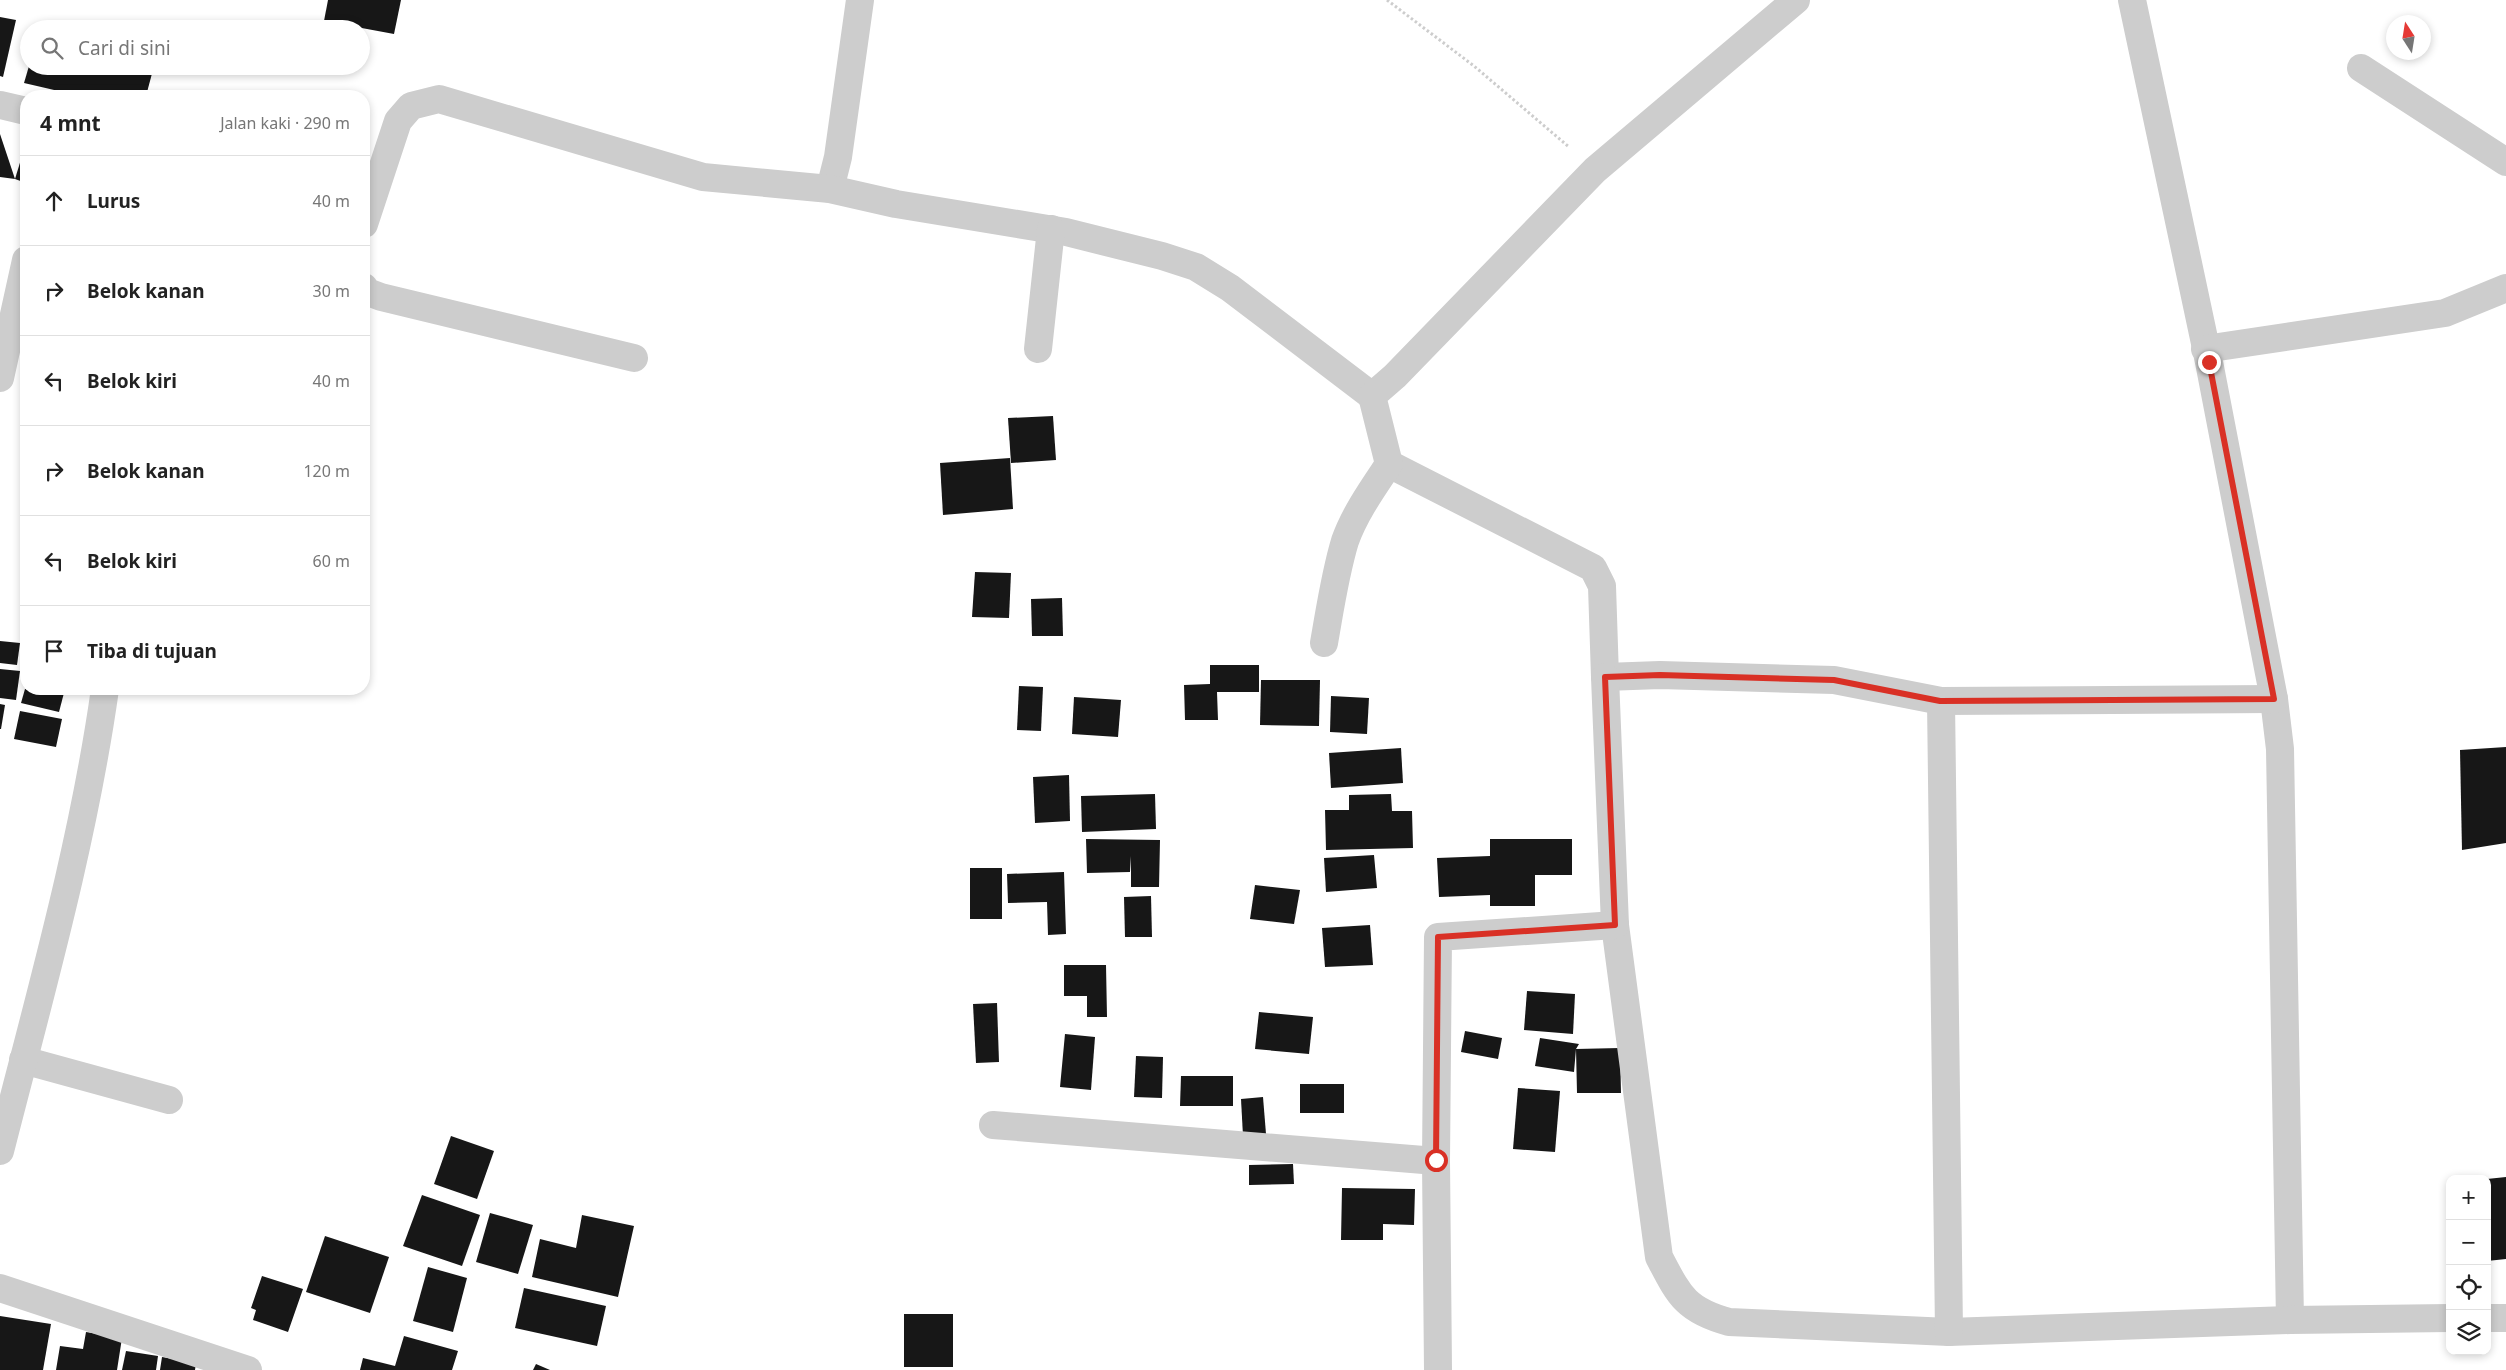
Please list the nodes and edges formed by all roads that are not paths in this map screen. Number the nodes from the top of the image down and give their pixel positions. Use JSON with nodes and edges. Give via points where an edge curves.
{"nodes":[{"id":1,"x":860,"y":0,"type":"edge"},
{"id":2,"x":1796,"y":0,"type":"edge"},
{"id":3,"x":2132,"y":0,"type":"edge"},
{"id":4,"x":2361,"y":68,"type":"dead end"},
{"id":5,"x":0,"y":105,"type":"edge"},
{"id":6,"x":20,"y":110,"type":"edge"},
{"id":7,"x":2506,"y":162,"type":"edge"},
{"id":8,"x":830,"y":189,"type":"junction"},
{"id":9,"x":370,"y":206,"type":"edge"},
{"id":10,"x":1050,"y":229,"type":"junction"},
{"id":11,"x":20,"y":287,"type":"edge"},
{"id":12,"x":2506,"y":288,"type":"edge"},
{"id":13,"x":370,"y":293,"type":"edge"},
{"id":14,"x":1038,"y":349,"type":"dead end"},
{"id":15,"x":2205,"y":349,"type":"junction"},
{"id":16,"x":634,"y":358,"type":"dead end"},
{"id":17,"x":0,"y":378,"type":"edge"},
{"id":18,"x":1372,"y":396,"type":"junction"},
{"id":19,"x":1389,"y":464,"type":"junction"},
{"id":20,"x":1324,"y":643,"type":"dead end"},
{"id":21,"x":1605,"y":677,"type":"junction"},
{"id":22,"x":104,"y":695,"type":"edge"},
{"id":23,"x":2274,"y":699,"type":"junction"},
{"id":24,"x":1940,"y":701,"type":"junction"},
{"id":25,"x":1615,"y":925,"type":"junction"},
{"id":26,"x":23,"y":1060,"type":"junction"},
{"id":27,"x":169,"y":1100,"type":"dead end"},
{"id":28,"x":993,"y":1125,"type":"dead end"},
{"id":29,"x":0,"y":1151,"type":"edge"},
{"id":30,"x":1436,"y":1160,"type":"junction"},
{"id":31,"x":0,"y":1288,"type":"edge"},
{"id":32,"x":2446,"y":1318,"type":"edge"},
{"id":33,"x":2491,"y":1318,"type":"edge"},
{"id":34,"x":2506,"y":1318,"type":"edge"},
{"id":35,"x":2290,"y":1320,"type":"junction"},
{"id":36,"x":1949,"y":1332,"type":"junction"},
{"id":37,"x":248,"y":1370,"type":"edge"},
{"id":38,"x":1438,"y":1370,"type":"edge"}],
"edges":[{"from":1,"to":8,"type":"street","via":[[841,137]]},
{"from":2,"to":18,"type":"street","via":[[1595,170]]},
{"from":3,"to":15,"type":"street"},
{"from":4,"to":7,"type":"street"},
{"from":5,"to":6,"type":"street"},
{"from":8,"to":9,"type":"street","via":[[703,177],[439,99],[411,106],[398,121]]},
{"from":8,"to":10,"type":"street","via":[[896,204]]},
{"from":10,"to":14,"type":"street"},
{"from":10,"to":18,"type":"street","via":[[1196,267],[1230,288]]},
{"from":11,"to":17,"type":"street"},
{"from":12,"to":15,"type":"street","via":[[2445,313]]},
{"from":13,"to":16,"type":"street"},
{"from":15,"to":23,"type":"street"},
{"from":18,"to":19,"type":"street"},
{"from":19,"to":20,"type":"street","via":[[1362,506],[1346,540]]},
{"from":19,"to":21,"type":"street","via":[[1593,568],[1602,586]]},
{"from":21,"to":24,"type":"street","via":[[1660,675],[1834,680]]},
{"from":21,"to":25,"type":"street"},
{"from":22,"to":26,"type":"street","via":[[67,892]]},
{"from":23,"to":24,"type":"street"},
{"from":23,"to":35,"type":"street","via":[[2280,749]]},
{"from":24,"to":36,"type":"street"},
{"from":25,"to":30,"type":"street","via":[[1438,937]]},
{"from":25,"to":36,"type":"street","via":[[1660,1257],[1686,1301],[1704,1315],[1729,1322]]},
{"from":26,"to":27,"type":"street"},
{"from":26,"to":29,"type":"street"},
{"from":28,"to":30,"type":"street"},
{"from":30,"to":38,"type":"street"},
{"from":31,"to":37,"type":"street"},
{"from":32,"to":35,"type":"street"},
{"from":33,"to":34,"type":"street"},
{"from":35,"to":36,"type":"street"}]}
